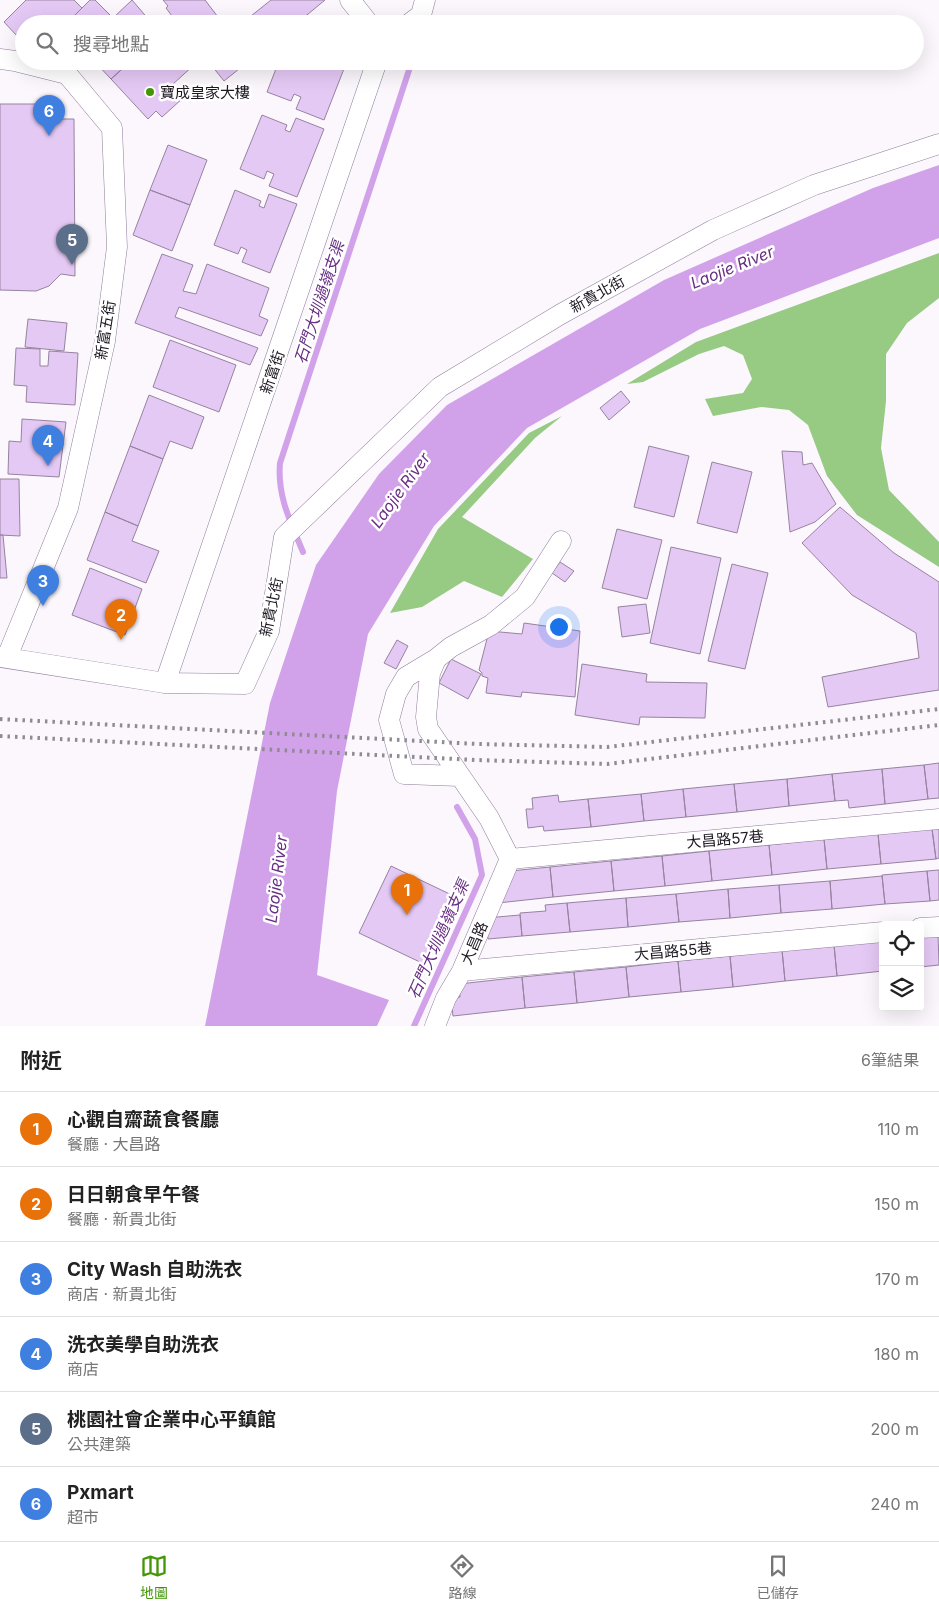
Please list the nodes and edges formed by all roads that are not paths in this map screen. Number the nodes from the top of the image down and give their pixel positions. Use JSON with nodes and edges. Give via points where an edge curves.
{"nodes":[{"id":1,"x":350,"y":0,"type":"edge"},
{"id":2,"x":425,"y":0,"type":"edge"},
{"id":3,"x":362,"y":15,"type":"edge"},
{"id":4,"x":420,"y":15,"type":"edge"},
{"id":5,"x":0,"y":59,"type":"edge"},
{"id":6,"x":15,"y":61,"type":"edge"},
{"id":7,"x":51,"y":70,"type":"edge"},
{"id":8,"x":374,"y":70,"type":"edge"},
{"id":9,"x":939,"y":144,"type":"edge"},
{"id":10,"x":561,"y":541,"type":"dead end"},
{"id":11,"x":4,"y":657,"type":"edge"},
{"id":12,"x":436,"y":659,"type":"junction"},
{"id":13,"x":165,"y":683,"type":"junction"},
{"id":14,"x":459,"y":776,"type":"junction"},
{"id":15,"x":939,"y":819,"type":"edge"},
{"id":16,"x":510,"y":859,"type":"junction"},
{"id":17,"x":939,"y":927,"type":"edge"},
{"id":18,"x":924,"y":928,"type":"edge"},
{"id":19,"x":879,"y":932,"type":"edge"},
{"id":20,"x":462,"y":971,"type":"junction"},
{"id":21,"x":435,"y":1026,"type":"edge"}],
"edges":[{"from":1,"to":3,"type":"street"},
{"from":2,"to":4,"type":"street"},
{"from":5,"to":6,"type":"street","name":"新富五街"},
{"from":7,"to":11,"type":"street","name":"新富五街","via":[[67,74],[112,128],[117,247],[106,341],[68,508]]},
{"from":8,"to":13,"type":"street","name":"新富街"},
{"from":9,"to":13,"type":"street","name":"新貴北街","via":[[814,185],[713,230],[561,314],[440,388],[284,537],[269,631],[244,684]]},
{"from":10,"to":12,"type":"street","via":[[524,597],[490,625],[450,647]]},
{"from":11,"to":13,"type":"street"},
{"from":12,"to":14,"type":"street","via":[[430,674],[428,729]]},
{"from":12,"to":14,"type":"street","via":[[406,677],[396,694],[390,720],[404,774]]},
{"from":14,"to":16,"type":"street","via":[[489,818]]},
{"from":15,"to":16,"type":"street","name":"大昌路57巷"},
{"from":16,"to":20,"type":"street","name":"大昌路"},
{"from":17,"to":18,"type":"street"},
{"from":19,"to":20,"type":"street","name":"大昌路55巷"},
{"from":20,"to":21,"type":"street","name":"大昌路"}]}
